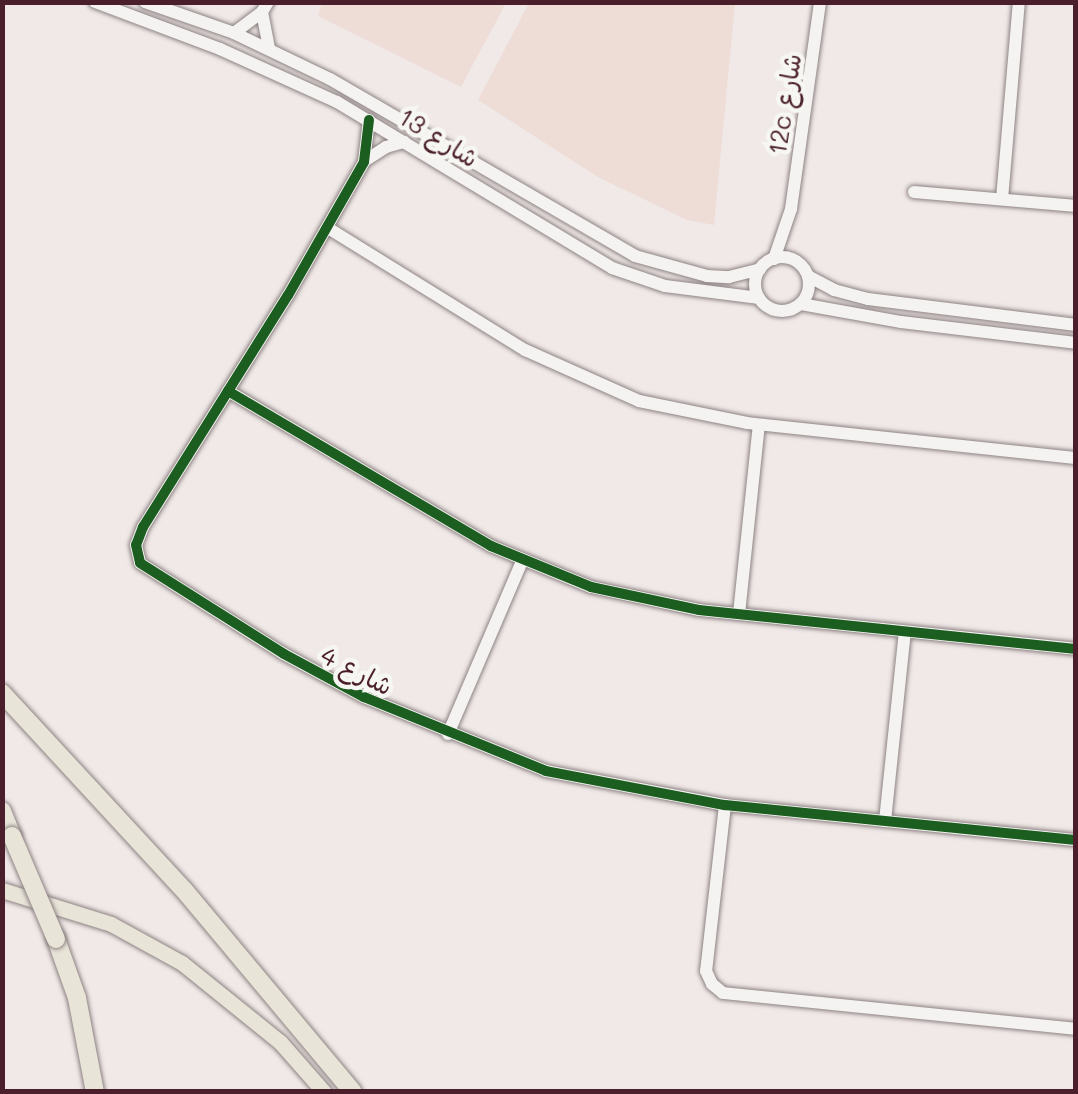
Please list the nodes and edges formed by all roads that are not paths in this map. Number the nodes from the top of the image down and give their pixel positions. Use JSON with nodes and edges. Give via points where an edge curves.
{"nodes":[{"id":1,"x":95,"y":2,"type":"edge"},
{"id":2,"x":146,"y":2,"type":"edge"},
{"id":3,"x":820,"y":2,"type":"edge"},
{"id":4,"x":1019,"y":2,"type":"edge"},
{"id":5,"x":265,"y":7,"type":"edge"},
{"id":6,"x":234,"y":33,"type":"junction"},
{"id":7,"x":269,"y":49,"type":"junction"},
{"id":8,"x":369,"y":120,"type":"junction"},
{"id":9,"x":404,"y":142,"type":"junction"},
{"id":10,"x":364,"y":162,"type":"junction"},
{"id":11,"x":914,"y":192,"type":"dead end"},
{"id":12,"x":1002,"y":198,"type":"junction"},
{"id":13,"x":1076,"y":206,"type":"edge"},
{"id":14,"x":791,"y":212,"type":"junction"},
{"id":15,"x":328,"y":228,"type":"junction"},
{"id":16,"x":774,"y":258,"type":"junction"},
{"id":17,"x":797,"y":262,"type":"junction"},
{"id":18,"x":760,"y":269,"type":"junction"},
{"id":19,"x":808,"y":276,"type":"junction"},
{"id":20,"x":759,"y":298,"type":"junction"},
{"id":21,"x":801,"y":304,"type":"junction"},
{"id":22,"x":1076,"y":325,"type":"edge"},
{"id":23,"x":1076,"y":343,"type":"edge"},
{"id":24,"x":228,"y":391,"type":"junction"},
{"id":25,"x":759,"y":424,"type":"junction"},
{"id":26,"x":1076,"y":458,"type":"edge"},
{"id":27,"x":522,"y":560,"type":"junction"},
{"id":28,"x":739,"y":614,"type":"junction"},
{"id":29,"x":905,"y":632,"type":"junction"},
{"id":30,"x":1076,"y":649,"type":"edge"},
{"id":31,"x":2,"y":693,"type":"edge"},
{"id":32,"x":448,"y":734,"type":"junction"},
{"id":33,"x":724,"y":805,"type":"junction"},
{"id":34,"x":2,"y":812,"type":"edge"},
{"id":35,"x":885,"y":821,"type":"junction"},
{"id":36,"x":1076,"y":840,"type":"edge"},
{"id":37,"x":2,"y":890,"type":"edge"},
{"id":38,"x":1076,"y":1029,"type":"edge"},
{"id":39,"x":94,"y":1092,"type":"edge"},
{"id":40,"x":324,"y":1092,"type":"edge"},
{"id":41,"x":353,"y":1092,"type":"edge"}],
"edges":[{"from":1,"to":8,"type":"street","name":"شارع 13","via":[[261,66]]},
{"from":2,"to":6,"type":"street","name":"شارع 13"},
{"from":3,"to":14,"type":"street","name":"12c شارع"},
{"from":4,"to":12,"type":"street"},
{"from":5,"to":6,"type":"street"},
{"from":5,"to":7,"type":"street"},
{"from":6,"to":7,"type":"street","name":"شارع 13"},
{"from":7,"to":18,"type":"street","name":"شارع 13","via":[[377,104],[635,256],[707,276]]},
{"from":8,"to":9,"type":"street","name":"شارع 13"},
{"from":8,"to":10,"type":"street","name":"شارع 4"},
{"from":9,"to":10,"type":"street"},
{"from":9,"to":20,"type":"street","name":"شارع 13","via":[[612,268],[665,286]]},
{"from":10,"to":15,"type":"street","name":"شارع 4"},
{"from":11,"to":12,"type":"street"},
{"from":12,"to":13,"type":"street"},
{"from":14,"to":16,"type":"street","name":"12c شارع"},
{"from":14,"to":17,"type":"street","name":"12c شارع"},
{"from":15,"to":24,"type":"street","name":"شارع 4"},
{"from":15,"to":25,"type":"street","via":[[581,379],[669,409]]},
{"from":16,"to":17,"type":"street"},
{"from":16,"to":18,"type":"street"},
{"from":17,"to":19,"type":"street"},
{"from":18,"to":20,"type":"street"},
{"from":19,"to":21,"type":"street"},
{"from":19,"to":22,"type":"street","via":[[868,299]]},
{"from":20,"to":21,"type":"street","via":[[782,311]]},
{"from":21,"to":23,"type":"street"},
{"from":24,"to":27,"type":"street"},
{"from":24,"to":32,"type":"street","name":"شارع 4","via":[[138,535],[140,563],[324,676]]},
{"from":25,"to":26,"type":"street"},
{"from":25,"to":28,"type":"street"},
{"from":27,"to":28,"type":"street","via":[[626,596]]},
{"from":27,"to":32,"type":"street"},
{"from":28,"to":29,"type":"street"},
{"from":29,"to":30,"type":"street"},
{"from":29,"to":35,"type":"street"},
{"from":31,"to":41,"type":"highway","via":[[184,890]]},
{"from":32,"to":33,"type":"street","name":"شارع 4","via":[[546,772]]},
{"from":33,"to":35,"type":"street","name":"شارع 4"},
{"from":33,"to":38,"type":"street","via":[[706,971],[723,993]]},
{"from":34,"to":39,"type":"highway","bridge":true,"via":[[76,998]]},
{"from":35,"to":36,"type":"street","name":"شارع 4"},
{"from":37,"to":40,"type":"main road","via":[[111,924],[182,963],[280,1042]]}]}
